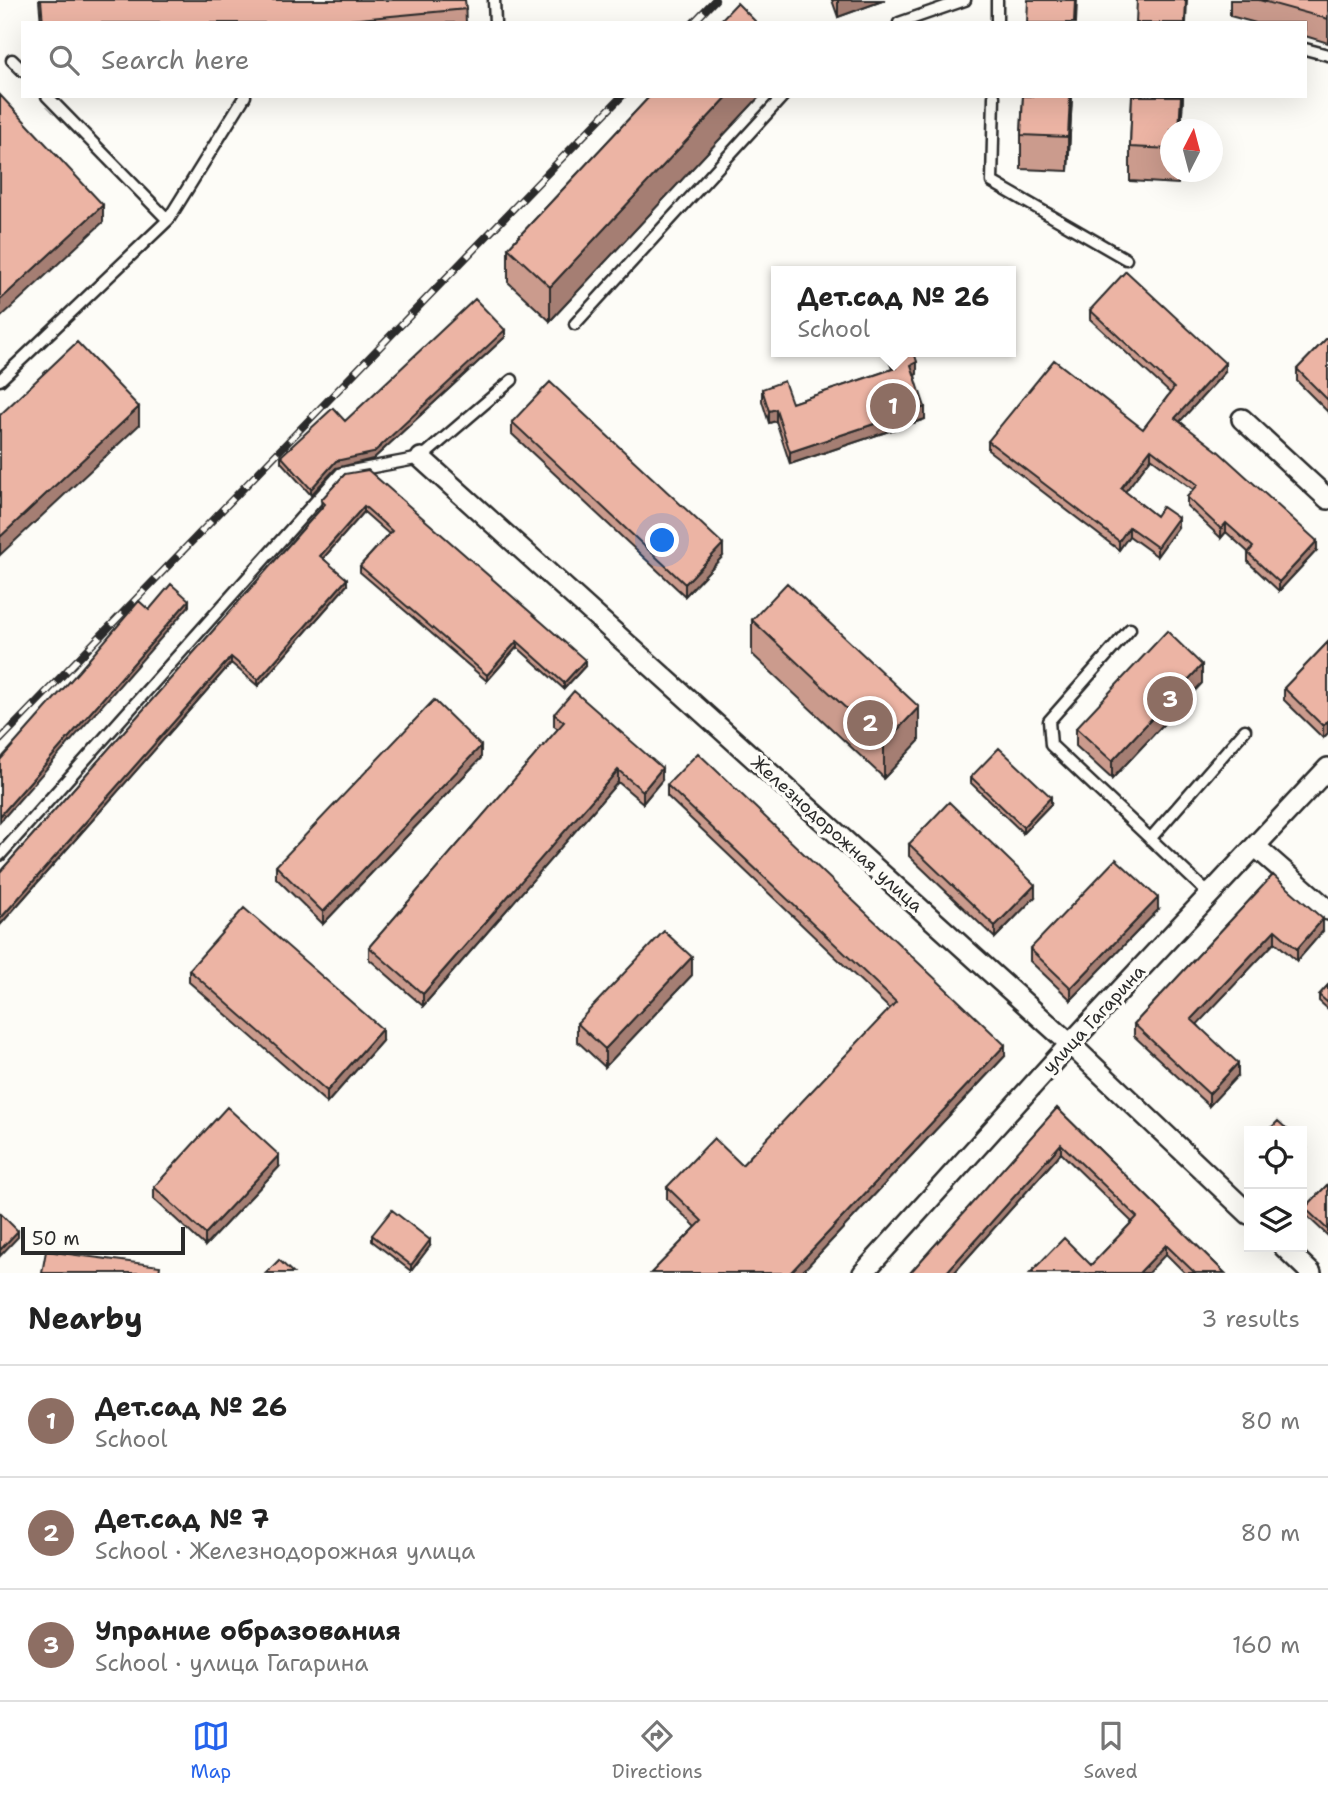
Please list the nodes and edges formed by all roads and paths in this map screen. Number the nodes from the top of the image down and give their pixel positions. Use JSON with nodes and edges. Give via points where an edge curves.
{"nodes":[{"id":1,"x":494,"y":0,"type":"edge"},
{"id":2,"x":965,"y":0,"type":"edge"},
{"id":3,"x":998,"y":0,"type":"edge"},
{"id":4,"x":495,"y":21,"type":"edge"},
{"id":5,"x":905,"y":21,"type":"edge"},
{"id":6,"x":997,"y":21,"type":"edge"},
{"id":7,"x":1307,"y":50,"type":"edge"},
{"id":8,"x":1328,"y":55,"type":"edge"},
{"id":9,"x":12,"y":60,"type":"dead end"},
{"id":10,"x":21,"y":69,"type":"edge"},
{"id":11,"x":49,"y":98,"type":"edge"},
{"id":12,"x":244,"y":98,"type":"edge"},
{"id":13,"x":781,"y":98,"type":"edge"},
{"id":14,"x":994,"y":98,"type":"edge"},
{"id":15,"x":168,"y":220,"type":"junction"},
{"id":16,"x":1126,"y":259,"type":"dead end"},
{"id":17,"x":575,"y":324,"type":"dead end"},
{"id":18,"x":0,"y":380,"type":"edge"},
{"id":19,"x":512,"y":380,"type":"dead end"},
{"id":20,"x":1242,"y":419,"type":"dead end"},
{"id":21,"x":421,"y":458,"type":"junction"},
{"id":22,"x":1328,"y":499,"type":"edge"},
{"id":23,"x":1130,"y":629,"type":"dead end"},
{"id":24,"x":1245,"y":730,"type":"dead end"},
{"id":25,"x":1328,"y":768,"type":"edge"},
{"id":26,"x":1150,"y":839,"type":"junction"},
{"id":27,"x":1255,"y":846,"type":"junction"},
{"id":28,"x":0,"y":855,"type":"edge"},
{"id":29,"x":1210,"y":895,"type":"junction"},
{"id":30,"x":1328,"y":909,"type":"edge"},
{"id":31,"x":1070,"y":1044,"type":"junction"},
{"id":32,"x":1244,"y":1209,"type":"edge"},
{"id":33,"x":1288,"y":1252,"type":"edge"},
{"id":34,"x":863,"y":1273,"type":"edge"},
{"id":35,"x":1311,"y":1273,"type":"edge"}],
"edges":[{"from":1,"to":4,"type":"lane"},
{"from":2,"to":5,"type":"lane"},
{"from":3,"to":6,"type":"lane"},
{"from":7,"to":8,"type":"lane"},
{"from":9,"to":10,"type":"lane"},
{"from":11,"to":15,"type":"lane"},
{"from":12,"to":15,"type":"lane"},
{"from":13,"to":17,"type":"lane"},
{"from":14,"to":16,"type":"lane","via":[[992,182]]},
{"from":15,"to":18,"type":"lane"},
{"from":19,"to":21,"type":"lane"},
{"from":20,"to":22,"type":"street"},
{"from":21,"to":28,"type":"lane","via":[[341,473]]},
{"from":21,"to":31,"type":"street","name":"Железнодорожная улица"},
{"from":23,"to":26,"type":"lane","via":[[1049,721],[1051,745]]},
{"from":24,"to":26,"type":"lane"},
{"from":25,"to":27,"type":"street","name":"улица Гагарина"},
{"from":26,"to":29,"type":"lane"},
{"from":27,"to":29,"type":"street","name":"улица Гагарина"},
{"from":27,"to":30,"type":"street"},
{"from":29,"to":31,"type":"street","name":"улица Гагарина"},
{"from":31,"to":32,"type":"street","name":"Железнодорожная улица"},
{"from":31,"to":34,"type":"street","name":"улица Гагарина"},
{"from":33,"to":35,"type":"street"}]}
